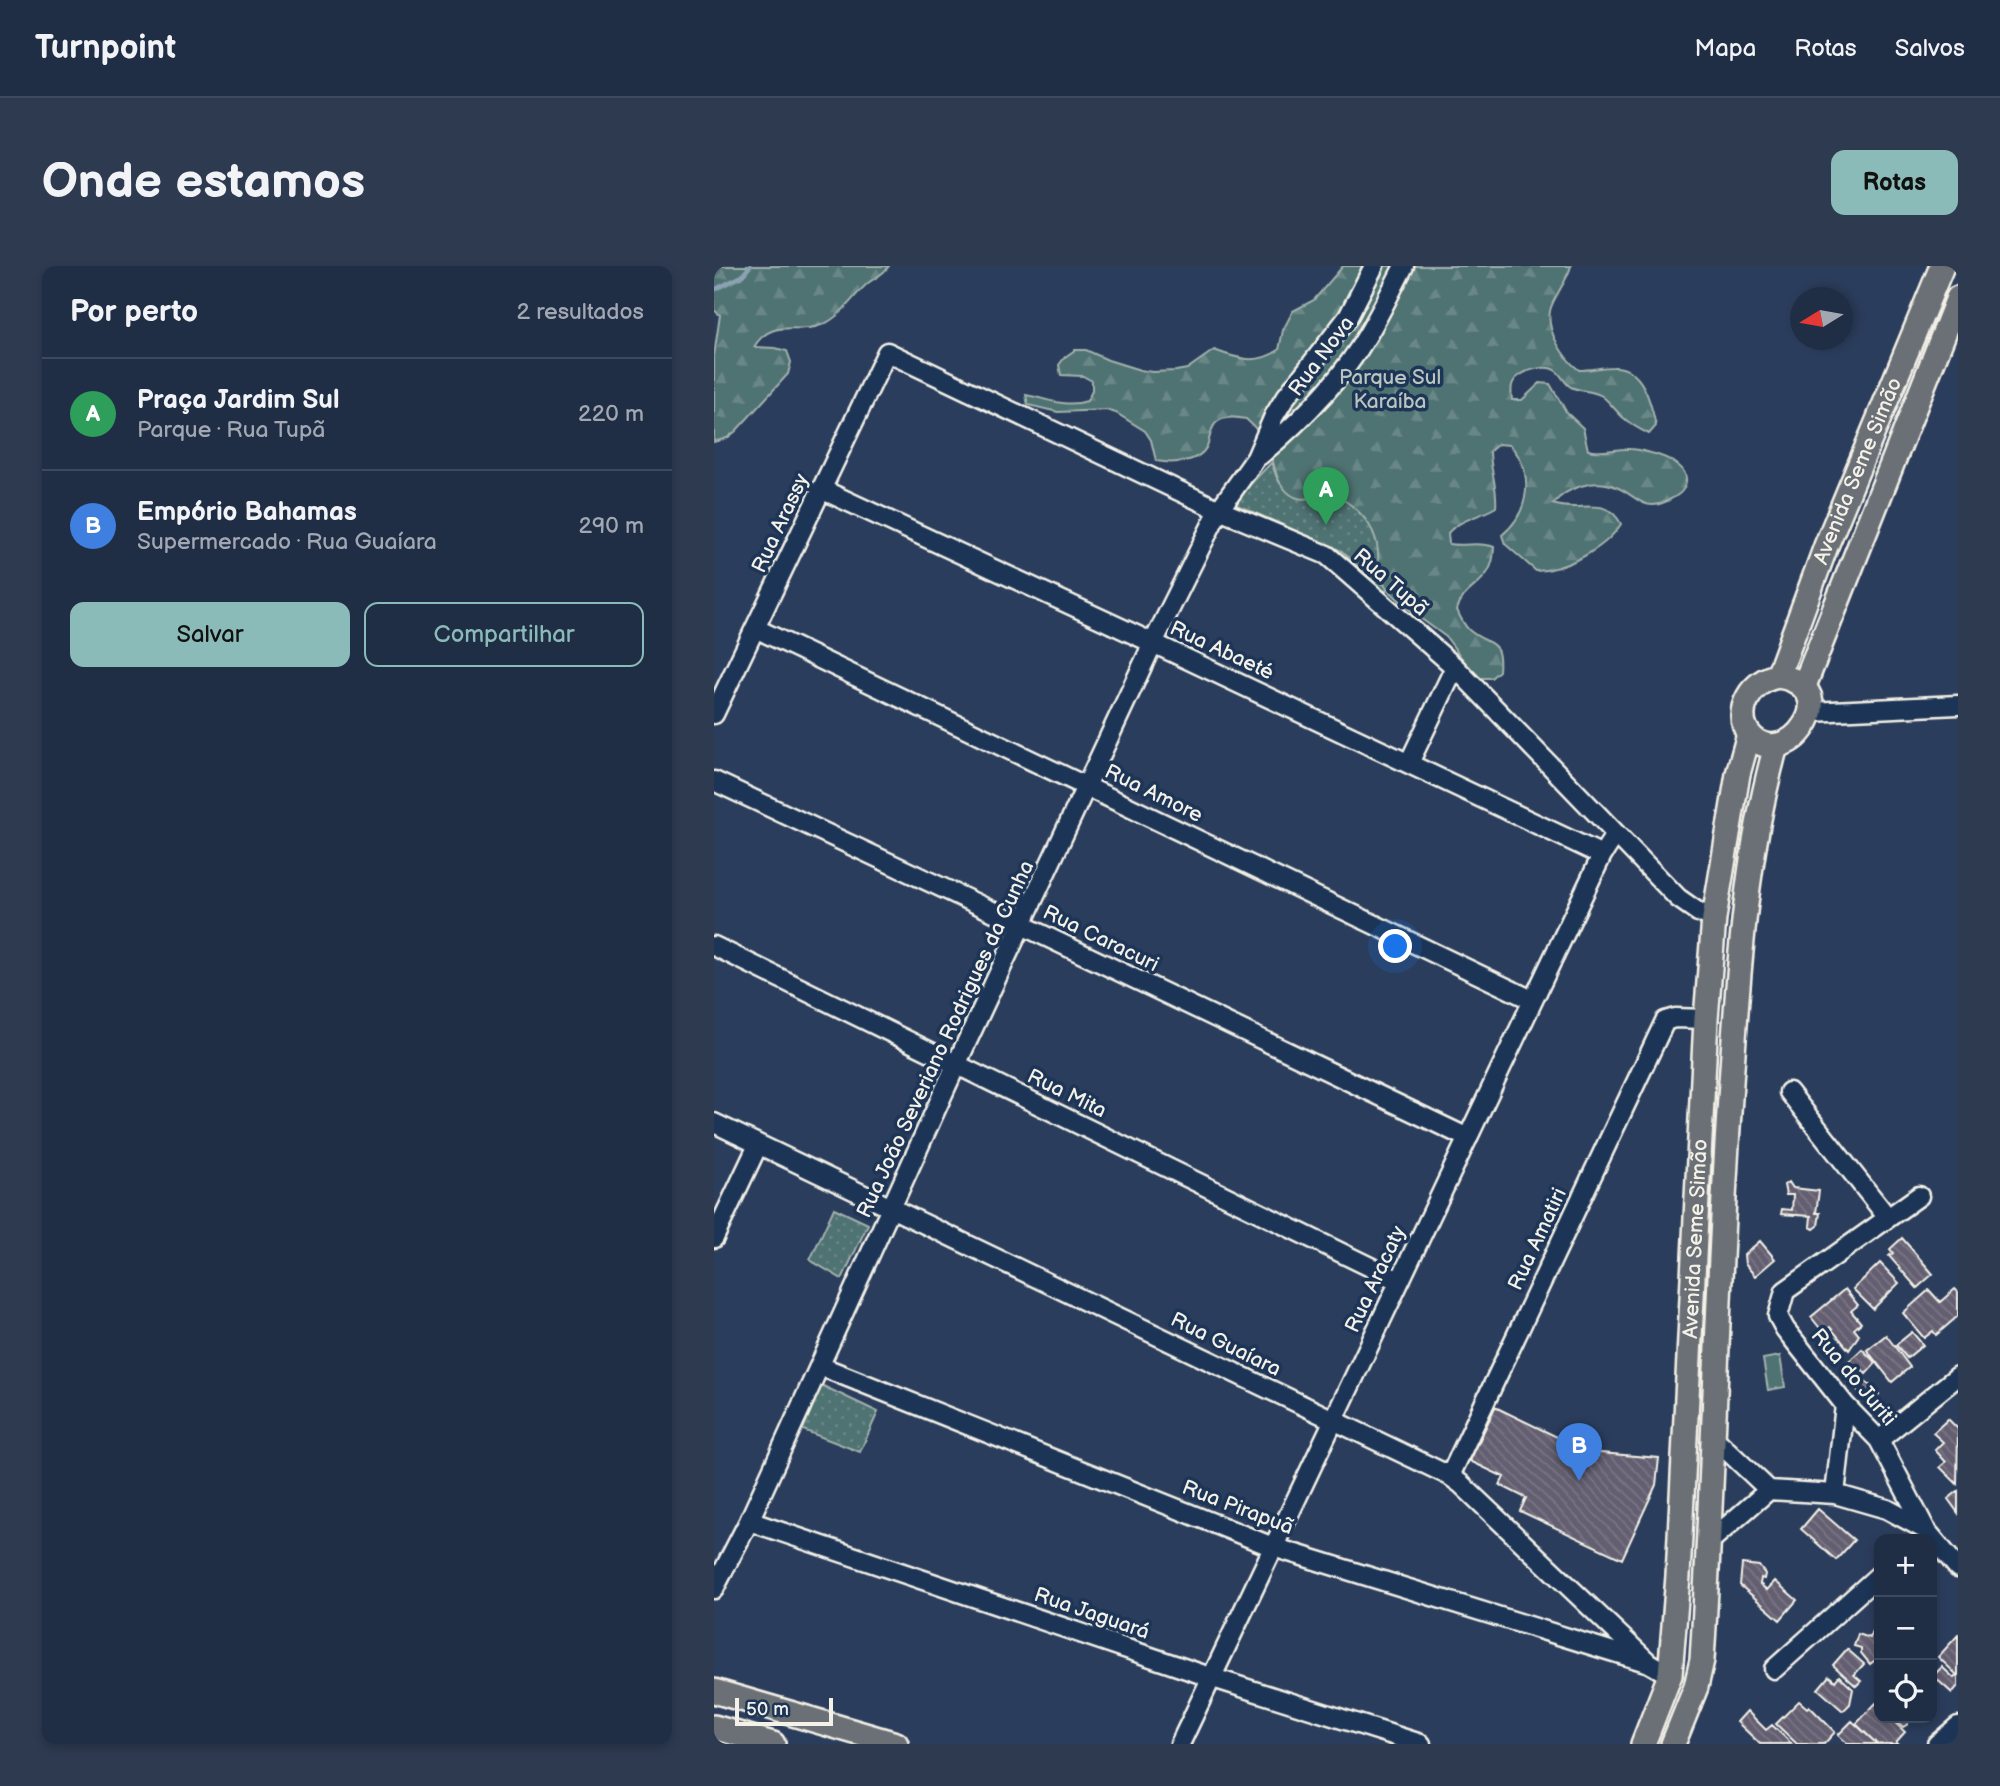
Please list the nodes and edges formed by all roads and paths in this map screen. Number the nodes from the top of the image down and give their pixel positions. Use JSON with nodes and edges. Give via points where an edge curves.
{"nodes":[{"id":1,"x":1374,"y":266,"type":"edge"},
{"id":2,"x":1404,"y":266,"type":"edge"},
{"id":3,"x":1942,"y":266,"type":"edge"},
{"id":4,"x":1958,"y":298,"type":"edge"},
{"id":5,"x":887,"y":352,"type":"joint"},
{"id":6,"x":1256,"y":458,"type":"junction"},
{"id":7,"x":821,"y":489,"type":"junction"},
{"id":8,"x":1219,"y":510,"type":"junction"},
{"id":9,"x":755,"y":628,"type":"junction"},
{"id":10,"x":1153,"y":643,"type":"junction"},
{"id":11,"x":1455,"y":667,"type":"junction"},
{"id":12,"x":1778,"y":676,"type":"junction"},
{"id":13,"x":1804,"y":686,"type":"junction"},
{"id":14,"x":1958,"y":705,"type":"edge"},
{"id":15,"x":1811,"y":712,"type":"junction"},
{"id":16,"x":714,"y":715,"type":"edge"},
{"id":17,"x":1749,"y":734,"type":"junction"},
{"id":18,"x":1776,"y":746,"type":"junction"},
{"id":19,"x":1409,"y":764,"type":"junction"},
{"id":20,"x":714,"y":782,"type":"edge"},
{"id":21,"x":1087,"y":786,"type":"junction"},
{"id":22,"x":1615,"y":835,"type":"junction"},
{"id":23,"x":1602,"y":855,"type":"junction"},
{"id":24,"x":1714,"y":918,"type":"junction"},
{"id":25,"x":1022,"y":925,"type":"junction"},
{"id":26,"x":714,"y":946,"type":"edge"},
{"id":27,"x":1532,"y":1000,"type":"junction"},
{"id":28,"x":1706,"y":1018,"type":"junction"},
{"id":29,"x":956,"y":1065,"type":"junction"},
{"id":30,"x":1789,"y":1092,"type":"dead end"},
{"id":31,"x":714,"y":1123,"type":"edge"},
{"id":32,"x":1468,"y":1139,"type":"junction"},
{"id":33,"x":758,"y":1145,"type":"junction"},
{"id":34,"x":1919,"y":1196,"type":"dead end"},
{"id":35,"x":891,"y":1209,"type":"junction"},
{"id":36,"x":1888,"y":1218,"type":"junction"},
{"id":37,"x":714,"y":1238,"type":"edge"},
{"id":38,"x":1694,"y":1255,"type":"junction"},
{"id":39,"x":1399,"y":1281,"type":"junction"},
{"id":40,"x":1720,"y":1297,"type":"junction"},
{"id":41,"x":820,"y":1366,"type":"junction"},
{"id":42,"x":1958,"y":1376,"type":"edge"},
{"id":43,"x":1845,"y":1405,"type":"junction"},
{"id":44,"x":1334,"y":1422,"type":"junction"},
{"id":45,"x":1713,"y":1437,"type":"junction"},
{"id":46,"x":1879,"y":1440,"type":"junction"},
{"id":47,"x":1450,"y":1476,"type":"junction"},
{"id":48,"x":1769,"y":1490,"type":"junction"},
{"id":49,"x":1835,"y":1494,"type":"junction"},
{"id":50,"x":1907,"y":1494,"type":"junction"},
{"id":51,"x":1887,"y":1509,"type":"junction"},
{"id":52,"x":749,"y":1521,"type":"junction"},
{"id":53,"x":1925,"y":1534,"type":"edge"},
{"id":54,"x":1927,"y":1534,"type":"edge"},
{"id":55,"x":1709,"y":1542,"type":"junction"},
{"id":56,"x":1937,"y":1546,"type":"edge"},
{"id":57,"x":1273,"y":1547,"type":"junction"},
{"id":58,"x":1958,"y":1569,"type":"edge"},
{"id":59,"x":1678,"y":1576,"type":"junction"},
{"id":60,"x":1874,"y":1579,"type":"edge"},
{"id":61,"x":714,"y":1589,"type":"edge"},
{"id":62,"x":1704,"y":1627,"type":"junction"},
{"id":63,"x":1649,"y":1663,"type":"junction"},
{"id":64,"x":1774,"y":1669,"type":"dead end"},
{"id":65,"x":1670,"y":1675,"type":"junction"},
{"id":66,"x":1210,"y":1677,"type":"junction"},
{"id":67,"x":714,"y":1691,"type":"edge"},
{"id":68,"x":1958,"y":1726,"type":"edge"},
{"id":69,"x":714,"y":1727,"type":"edge"},
{"id":70,"x":773,"y":1744,"type":"edge"},
{"id":71,"x":896,"y":1744,"type":"edge"},
{"id":72,"x":1180,"y":1744,"type":"edge"},
{"id":73,"x":1421,"y":1744,"type":"edge"},
{"id":74,"x":1643,"y":1744,"type":"edge"},
{"id":75,"x":1673,"y":1744,"type":"edge"},
{"id":76,"x":1937,"y":1744,"type":"edge"}],
"edges":[{"from":1,"to":6,"type":"street","name":"Rua Nova","via":[[1348,317],[1285,398]]},
{"from":2,"to":6,"type":"street","name":"Rua Nova","via":[[1367,336],[1331,385]]},
{"from":3,"to":12,"type":"main road","name":"Avenida Seme Simão","via":[[1826,546]]},
{"from":4,"to":13,"type":"main road","name":"Avenida Seme Simão"},
{"from":5,"to":7,"type":"street","name":"Rua Arassy"},
{"from":5,"to":8,"type":"street","name":"Rua Tupã"},
{"from":6,"to":8,"type":"street","name":"Rua Nova"},
{"from":7,"to":9,"type":"street","name":"Rua Arassy"},
{"from":7,"to":10,"type":"street","name":"Rua Abaeté"},
{"from":8,"to":10,"type":"street","name":"Rua João Severiano Rodrigues da Cunha"},
{"from":8,"to":11,"type":"street","name":"Rua Tupã","via":[[1327,555]]},
{"from":9,"to":16,"type":"street","name":"Rua Arassy"},
{"from":9,"to":21,"type":"street","name":"Rua Amore"},
{"from":10,"to":19,"type":"street","name":"Rua Abaeté"},
{"from":10,"to":21,"type":"street","name":"Rua João Severiano Rodrigues da Cunha"},
{"from":11,"to":19,"type":"street"},
{"from":11,"to":22,"type":"street","name":"Rua Tupã"},
{"from":12,"to":13,"type":"main road"},
{"from":12,"to":17,"type":"main road","via":[[1761,681],[1749,696],[1744,716]]},
{"from":13,"to":15,"type":"main road"},
{"from":14,"to":15,"type":"street"},
{"from":15,"to":18,"type":"main road","via":[[1797,736]]},
{"from":17,"to":18,"type":"main road"},
{"from":17,"to":24,"type":"main road","name":"Avenida Seme Simão"},
{"from":18,"to":40,"type":"main road","name":"Avenida Seme Simão","via":[[1752,856],[1740,954]]},
{"from":19,"to":23,"type":"street","name":"Rua Abaeté"},
{"from":20,"to":25,"type":"street","name":"Rua Caracuri"},
{"from":21,"to":25,"type":"street","name":"Rua João Severiano Rodrigues da Cunha"},
{"from":21,"to":27,"type":"street","name":"Rua Amore"},
{"from":22,"to":23,"type":"street","name":"Rua Aracaty"},
{"from":22,"to":24,"type":"street","name":"Rua Tupã","via":[[1678,898]]},
{"from":23,"to":27,"type":"street","name":"Rua Aracaty"},
{"from":24,"to":28,"type":"main road","name":"Avenida Seme Simão"},
{"from":25,"to":29,"type":"street","name":"Rua João Severiano Rodrigues da Cunha"},
{"from":25,"to":32,"type":"street","name":"Rua Caracuri"},
{"from":26,"to":29,"type":"street","name":"Rua Mita"},
{"from":27,"to":32,"type":"street","name":"Rua Aracaty"},
{"from":28,"to":38,"type":"main road","name":"Avenida Seme Simão"},
{"from":28,"to":47,"type":"street","name":"Rua Amatiri","via":[[1665,1021]]},
{"from":29,"to":35,"type":"street","name":"Rua João Severiano Rodrigues da Cunha"},
{"from":29,"to":39,"type":"street","name":"Rua Mita"},
{"from":30,"to":36,"type":"street"},
{"from":31,"to":33,"type":"street","name":"Rua Guaíara"},
{"from":32,"to":39,"type":"street","name":"Rua Aracaty"},
{"from":33,"to":35,"type":"street","name":"Rua Guaíara"},
{"from":33,"to":37,"type":"street"},
{"from":34,"to":36,"type":"street"},
{"from":35,"to":41,"type":"street","name":"Rua João Severiano Rodrigues da Cunha"},
{"from":35,"to":44,"type":"street","name":"Rua Guaíara"},
{"from":36,"to":43,"type":"street","name":"Rua do Juriti","via":[[1784,1291],[1778,1316]]},
{"from":38,"to":40,"type":"main road","via":[[1712,1259]]},
{"from":38,"to":59,"type":"main road","name":"Avenida Seme Simão"},
{"from":39,"to":44,"type":"street","name":"Rua Aracaty"},
{"from":40,"to":45,"type":"main road","name":"Avenida Seme Simão"},
{"from":41,"to":52,"type":"street","name":"Rua João Severiano Rodrigues da Cunha"},
{"from":41,"to":57,"type":"street","name":"Rua Pirapuã"},
{"from":42,"to":46,"type":"street"},
{"from":43,"to":46,"type":"street","name":"Rua do Juriti"},
{"from":43,"to":49,"type":"street"},
{"from":44,"to":47,"type":"street","name":"Rua Guaíara"},
{"from":44,"to":57,"type":"street","name":"Rua Aracaty"},
{"from":45,"to":48,"type":"street"},
{"from":45,"to":55,"type":"main road","name":"Avenida Seme Simão"},
{"from":46,"to":50,"type":"street","name":"Rua do Juriti"},
{"from":47,"to":63,"type":"street","name":"Rua Guaíara"},
{"from":48,"to":49,"type":"street"},
{"from":48,"to":55,"type":"street"},
{"from":49,"to":51,"type":"street"},
{"from":50,"to":51,"type":"street"},
{"from":50,"to":54,"type":"street","name":"Rua do Juriti"},
{"from":51,"to":53,"type":"street"},
{"from":52,"to":61,"type":"street","name":"Rua João Severiano Rodrigues da Cunha"},
{"from":52,"to":66,"type":"street","name":"Rua Jaguará"},
{"from":55,"to":62,"type":"main road","name":"Avenida Seme Simão"},
{"from":56,"to":58,"type":"street"},
{"from":57,"to":63,"type":"street","name":"Rua Pirapuã"},
{"from":57,"to":66,"type":"street","name":"Rua Aracaty"},
{"from":59,"to":62,"type":"main road","via":[[1688,1622]]},
{"from":59,"to":65,"type":"main road","name":"Avenida Seme Simão"},
{"from":60,"to":64,"type":"street"},
{"from":62,"to":75,"type":"main road","name":"Avenida Seme Simão","via":[[1696,1687]]},
{"from":63,"to":65,"type":"street","name":"Rua Guaíara"},
{"from":65,"to":74,"type":"main road","name":"Avenida Seme Simão"},
{"from":66,"to":72,"type":"street","name":"Rua Aracaty"},
{"from":66,"to":73,"type":"street","name":"Rua Jaguará"},
{"from":67,"to":71,"type":"main road"},
{"from":68,"to":76,"type":"street"},
{"from":69,"to":70,"type":"main road"}]}
